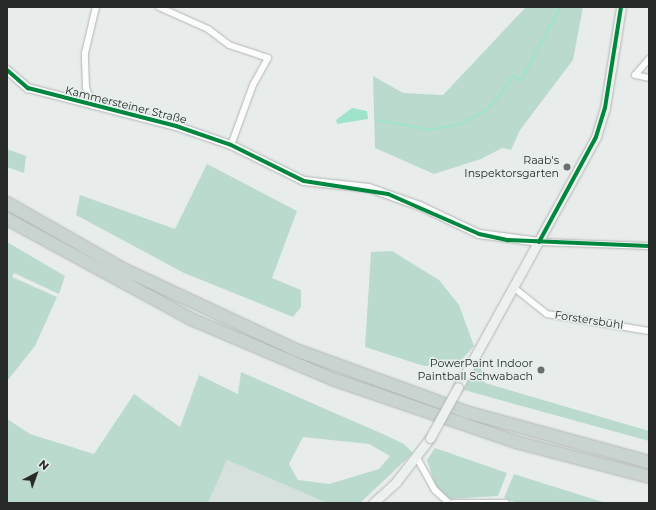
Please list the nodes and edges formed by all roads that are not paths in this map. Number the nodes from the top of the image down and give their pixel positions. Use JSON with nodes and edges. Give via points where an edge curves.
{"nodes":[{"id":1,"x":96,"y":7,"type":"edge"},
{"id":2,"x":159,"y":7,"type":"edge"},
{"id":3,"x":621,"y":7,"type":"edge"},
{"id":4,"x":649,"y":59,"type":"edge"},
{"id":5,"x":7,"y":70,"type":"edge"},
{"id":6,"x":649,"y":78,"type":"edge"},
{"id":7,"x":94,"y":106,"type":"junction"},
{"id":8,"x":231,"y":145,"type":"junction"},
{"id":9,"x":7,"y":203,"type":"edge"},
{"id":10,"x":7,"y":219,"type":"edge"},
{"id":11,"x":539,"y":242,"type":"junction"},
{"id":12,"x":649,"y":246,"type":"edge"},
{"id":13,"x":513,"y":287,"type":"junction"},
{"id":14,"x":649,"y":331,"type":"edge"},
{"id":15,"x":417,"y":458,"type":"junction"},
{"id":16,"x":649,"y":462,"type":"edge"},
{"id":17,"x":649,"y":477,"type":"edge"},
{"id":18,"x":374,"y":503,"type":"edge"},
{"id":19,"x":449,"y":503,"type":"edge"},
{"id":20,"x":453,"y":503,"type":"edge"},
{"id":21,"x":506,"y":503,"type":"edge"}],
"edges":[{"from":1,"to":7,"type":"street","via":[[85,53],[86,88]]},
{"from":2,"to":8,"type":"street","via":[[208,29],[229,45],[268,58],[253,85]]},
{"from":3,"to":11,"type":"main road","via":[[610,82],[596,137]]},
{"from":4,"to":6,"type":"street","via":[[635,76]]},
{"from":5,"to":7,"type":"street","name":"Kammersteiner Straße","via":[[28,88]]},
{"from":7,"to":8,"type":"street","name":"Kammersteiner Straße","via":[[176,126]]},
{"from":8,"to":11,"type":"street","name":"Kammersteiner Straße","via":[[304,181],[369,188],[420,206],[479,234]]},
{"from":9,"to":16,"type":"highway","via":[[123,269],[303,352],[466,412]]},
{"from":10,"to":17,"type":"highway","via":[[191,319],[328,378],[452,422]]},
{"from":11,"to":12,"type":"street"},
{"from":11,"to":13,"type":"main road"},
{"from":13,"to":14,"type":"street","name":"Forstersbühl","via":[[547,314]]},
{"from":13,"to":15,"type":"main road","bridge":true},
{"from":15,"to":18,"type":"main road"},
{"from":15,"to":19,"type":"street","via":[[435,490]]},
{"from":20,"to":21,"type":"street"}]}
